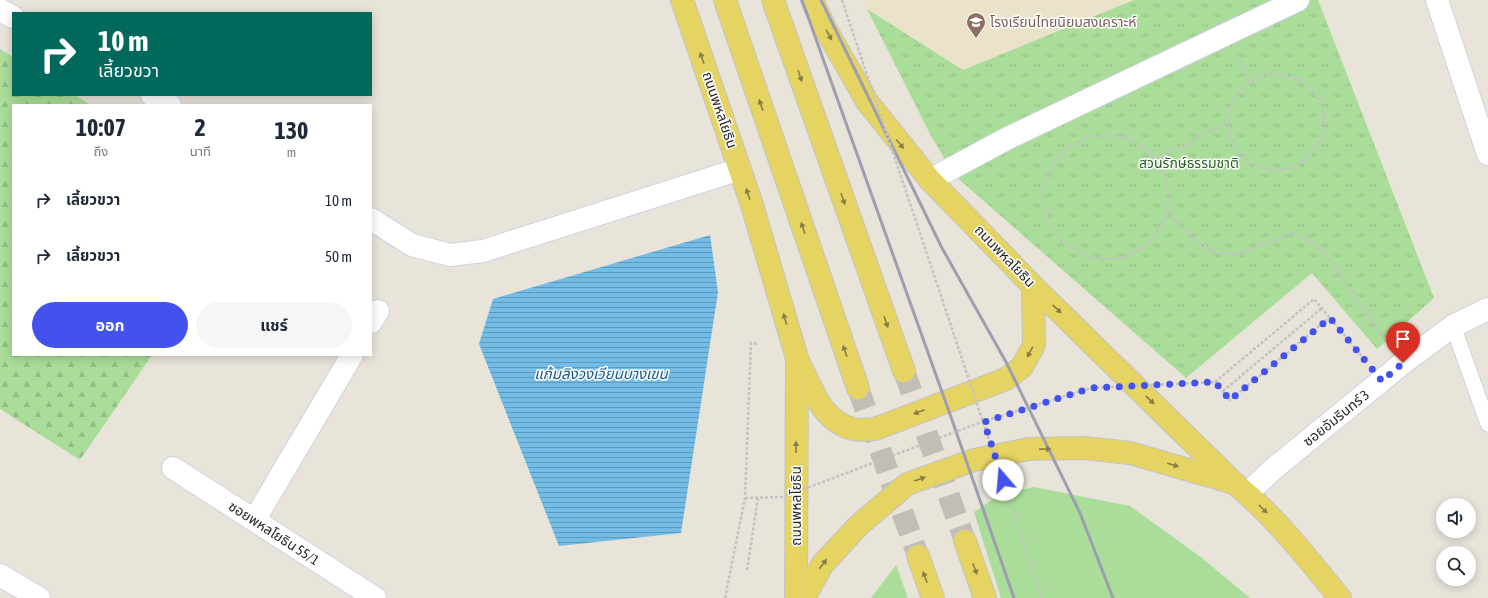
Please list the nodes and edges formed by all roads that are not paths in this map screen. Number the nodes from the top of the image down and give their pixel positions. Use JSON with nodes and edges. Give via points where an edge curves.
{"nodes":[{"id":1,"x":682,"y":0,"type":"edge"},
{"id":2,"x":725,"y":0,"type":"edge"},
{"id":3,"x":773,"y":0,"type":"edge"},
{"id":4,"x":812,"y":0,"type":"edge"},
{"id":5,"x":1298,"y":0,"type":"edge"},
{"id":6,"x":1437,"y":0,"type":"edge"},
{"id":7,"x":0,"y":10,"type":"edge"},
{"id":8,"x":12,"y":16,"type":"edge"},
{"id":9,"x":154,"y":96,"type":"edge"},
{"id":10,"x":168,"y":104,"type":"edge"},
{"id":11,"x":1488,"y":154,"type":"edge"},
{"id":12,"x":740,"y":169,"type":"junction"},
{"id":13,"x":930,"y":180,"type":"junction"},
{"id":14,"x":372,"y":220,"type":"edge"},
{"id":15,"x":1033,"y":286,"type":"junction"},
{"id":16,"x":1488,"y":309,"type":"edge"},
{"id":17,"x":1453,"y":326,"type":"junction"},
{"id":18,"x":351,"y":356,"type":"edge"},
{"id":19,"x":797,"y":358,"type":"junction"},
{"id":20,"x":904,"y":371,"type":"tunnel mouth"},
{"id":21,"x":858,"y":388,"type":"tunnel mouth"},
{"id":22,"x":1488,"y":424,"type":"edge"},
{"id":23,"x":173,"y":468,"type":"dead end"},
{"id":24,"x":1241,"y":488,"type":"junction"},
{"id":25,"x":254,"y":520,"type":"junction"},
{"id":26,"x":965,"y":541,"type":"tunnel mouth"},
{"id":27,"x":918,"y":556,"type":"tunnel mouth"},
{"id":28,"x":0,"y":575,"type":"edge"},
{"id":29,"x":39,"y":598,"type":"edge"},
{"id":30,"x":374,"y":598,"type":"edge"},
{"id":31,"x":796,"y":598,"type":"edge"},
{"id":32,"x":804,"y":598,"type":"edge"},
{"id":33,"x":933,"y":598,"type":"edge"},
{"id":34,"x":985,"y":598,"type":"edge"},
{"id":35,"x":1340,"y":598,"type":"edge"}],
"edges":[{"from":12,"to":1,"type":"main road","name":"ถนนพหลโยธิน","one_way":true},
{"from":21,"to":2,"type":"main road","one_way":true},
{"from":3,"to":20,"type":"main road","one_way":true},
{"from":4,"to":13,"type":"main road","name":"ถนนพหลโยธิน","one_way":true,"via":[[868,103]]},
{"from":5,"to":13,"type":"street","via":[[1008,138]]},
{"from":6,"to":11,"type":"street"},
{"from":7,"to":8,"type":"street"},
{"from":9,"to":10,"type":"street"},
{"from":12,"to":14,"type":"street","via":[[470,253],[450,255],[412,245]]},
{"from":19,"to":12,"type":"main road","name":"ถนนพหลโยธิน","one_way":true},
{"from":13,"to":15,"type":"main road","name":"ถนนพหลโยธิน"},
{"from":15,"to":19,"type":"main road","one_way":true,"via":[[1034,345],[1022,367],[1006,379],[875,429],[854,429],[834,421],[819,404]]},
{"from":15,"to":24,"type":"main road","name":"ถนนพหลโยธิน","one_way":true},
{"from":16,"to":17,"type":"street","name":"ซอยอัมรินทร์ 3"},
{"from":17,"to":22,"type":"lane"},
{"from":17,"to":24,"type":"street","name":"ซอยอัมรินทร์ 3","via":[[1403,363],[1272,470]]},
{"from":18,"to":25,"type":"street"},
{"from":31,"to":19,"type":"main road","name":"ถนนพหลโยธิน","one_way":true},
{"from":23,"to":25,"type":"street","name":"ซอยพหลโยธิน 55/1"},
{"from":32,"to":24,"type":"main road","one_way":true,"via":[[822,565],[858,526],[907,484],[974,460],[1029,449],[1085,448],[1130,453]]},
{"from":24,"to":35,"type":"main road","name":"ถนนพหลโยธิน","one_way":true,"via":[[1302,551]]},
{"from":25,"to":30,"type":"street","name":"ซอยพหลโยธิน 55/1"},
{"from":26,"to":34,"type":"main road","one_way":true},
{"from":33,"to":27,"type":"main road","one_way":true},
{"from":28,"to":29,"type":"street"}]}
